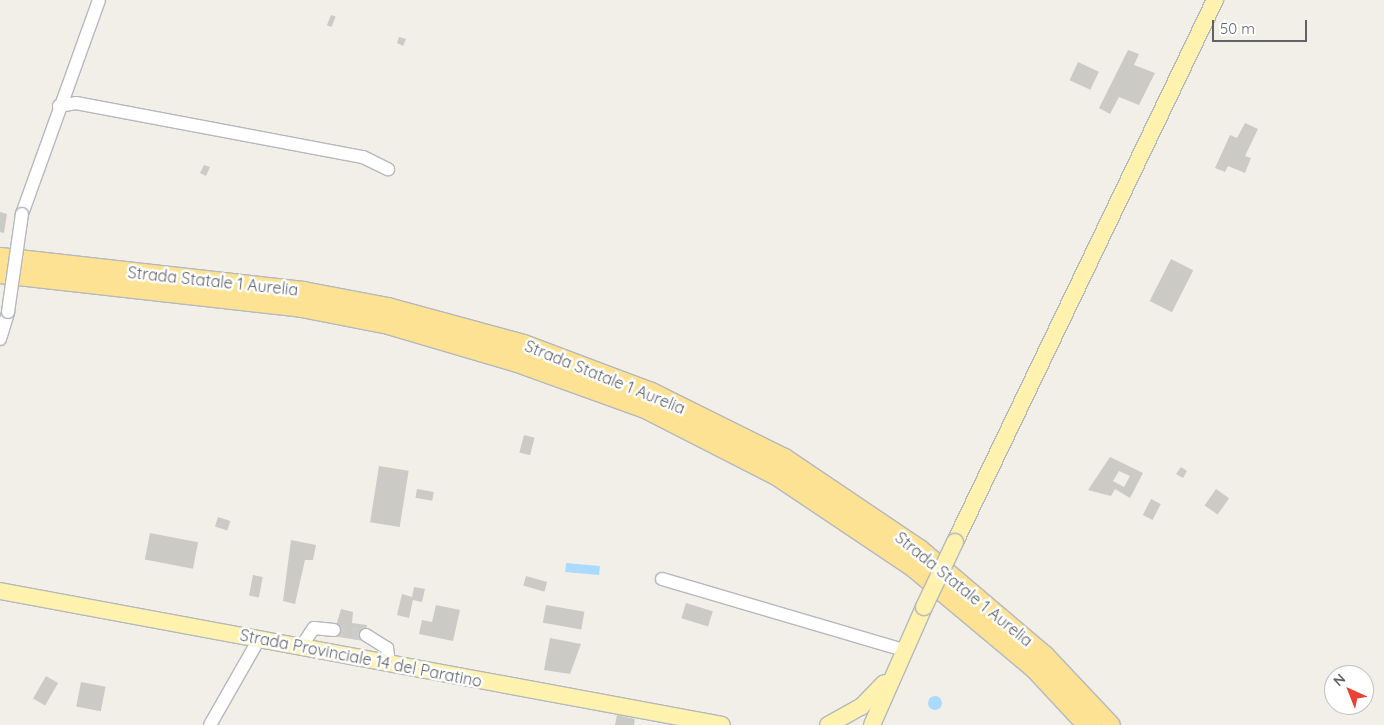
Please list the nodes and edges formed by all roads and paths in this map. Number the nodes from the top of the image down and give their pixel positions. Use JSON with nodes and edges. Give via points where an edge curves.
{"nodes":[{"id":1,"x":99,"y":0,"type":"edge"},
{"id":2,"x":1215,"y":0,"type":"edge"},
{"id":3,"x":59,"y":106,"type":"junction"},
{"id":4,"x":388,"y":169,"type":"dead end"},
{"id":5,"x":0,"y":257,"type":"edge"},
{"id":6,"x":0,"y":274,"type":"edge"},
{"id":7,"x":0,"y":338,"type":"edge"},
{"id":8,"x":662,"y":579,"type":"dead end"},
{"id":9,"x":0,"y":591,"type":"edge"},
{"id":10,"x":334,"y":630,"type":"tunnel mouth"},
{"id":11,"x":366,"y":635,"type":"tunnel mouth"},
{"id":12,"x":259,"y":639,"type":"junction"},
{"id":13,"x":302,"y":647,"type":"junction"},
{"id":14,"x":904,"y":650,"type":"junction"},
{"id":15,"x":390,"y":663,"type":"junction"},
{"id":16,"x":892,"y":674,"type":"junction"},
{"id":17,"x":861,"y":707,"type":"junction"},
{"id":18,"x":210,"y":725,"type":"edge"},
{"id":19,"x":722,"y":725,"type":"edge"},
{"id":20,"x":828,"y":725,"type":"edge"},
{"id":21,"x":853,"y":725,"type":"edge"},
{"id":22,"x":872,"y":725,"type":"edge"},
{"id":23,"x":1087,"y":725,"type":"edge"},
{"id":24,"x":1110,"y":725,"type":"edge"}],
"edges":[{"from":1,"to":3,"type":"street"},
{"from":2,"to":14,"type":"main road","bridge":true},
{"from":3,"to":4,"type":"street","via":[[76,102],[363,157]]},
{"from":3,"to":7,"type":"street","bridge":true,"via":[[22,214],[8,312]]},
{"from":5,"to":24,"type":"highway","name":"Strada Statale 1 Aurelia","via":[[303,291],[387,307],[523,344],[651,392],[784,458],[919,549],[1044,655]]},
{"from":6,"to":23,"type":"highway","name":"Strada Statale 1 Aurelia","via":[[300,308],[384,323],[517,362],[645,408],[776,475],[912,566],[1033,667]]},
{"from":8,"to":14,"type":"street"},
{"from":9,"to":12,"type":"main road","name":"Strada Provinciale 14 del Paratino"},
{"from":10,"to":13,"type":"street","via":[[314,628]]},
{"from":11,"to":15,"type":"street","via":[[386,648]]},
{"from":12,"to":13,"type":"main road","name":"Strada Provinciale 14 del Paratino"},
{"from":12,"to":18,"type":"street"},
{"from":13,"to":15,"type":"main road","name":"Strada Provinciale 14 del Paratino"},
{"from":14,"to":16,"type":"main road"},
{"from":15,"to":19,"type":"main road","name":"Strada Provinciale 14 del Paratino"},
{"from":16,"to":17,"type":"main road"},
{"from":16,"to":22,"type":"main road"},
{"from":17,"to":20,"type":"main road"},
{"from":17,"to":21,"type":"main road"}]}
